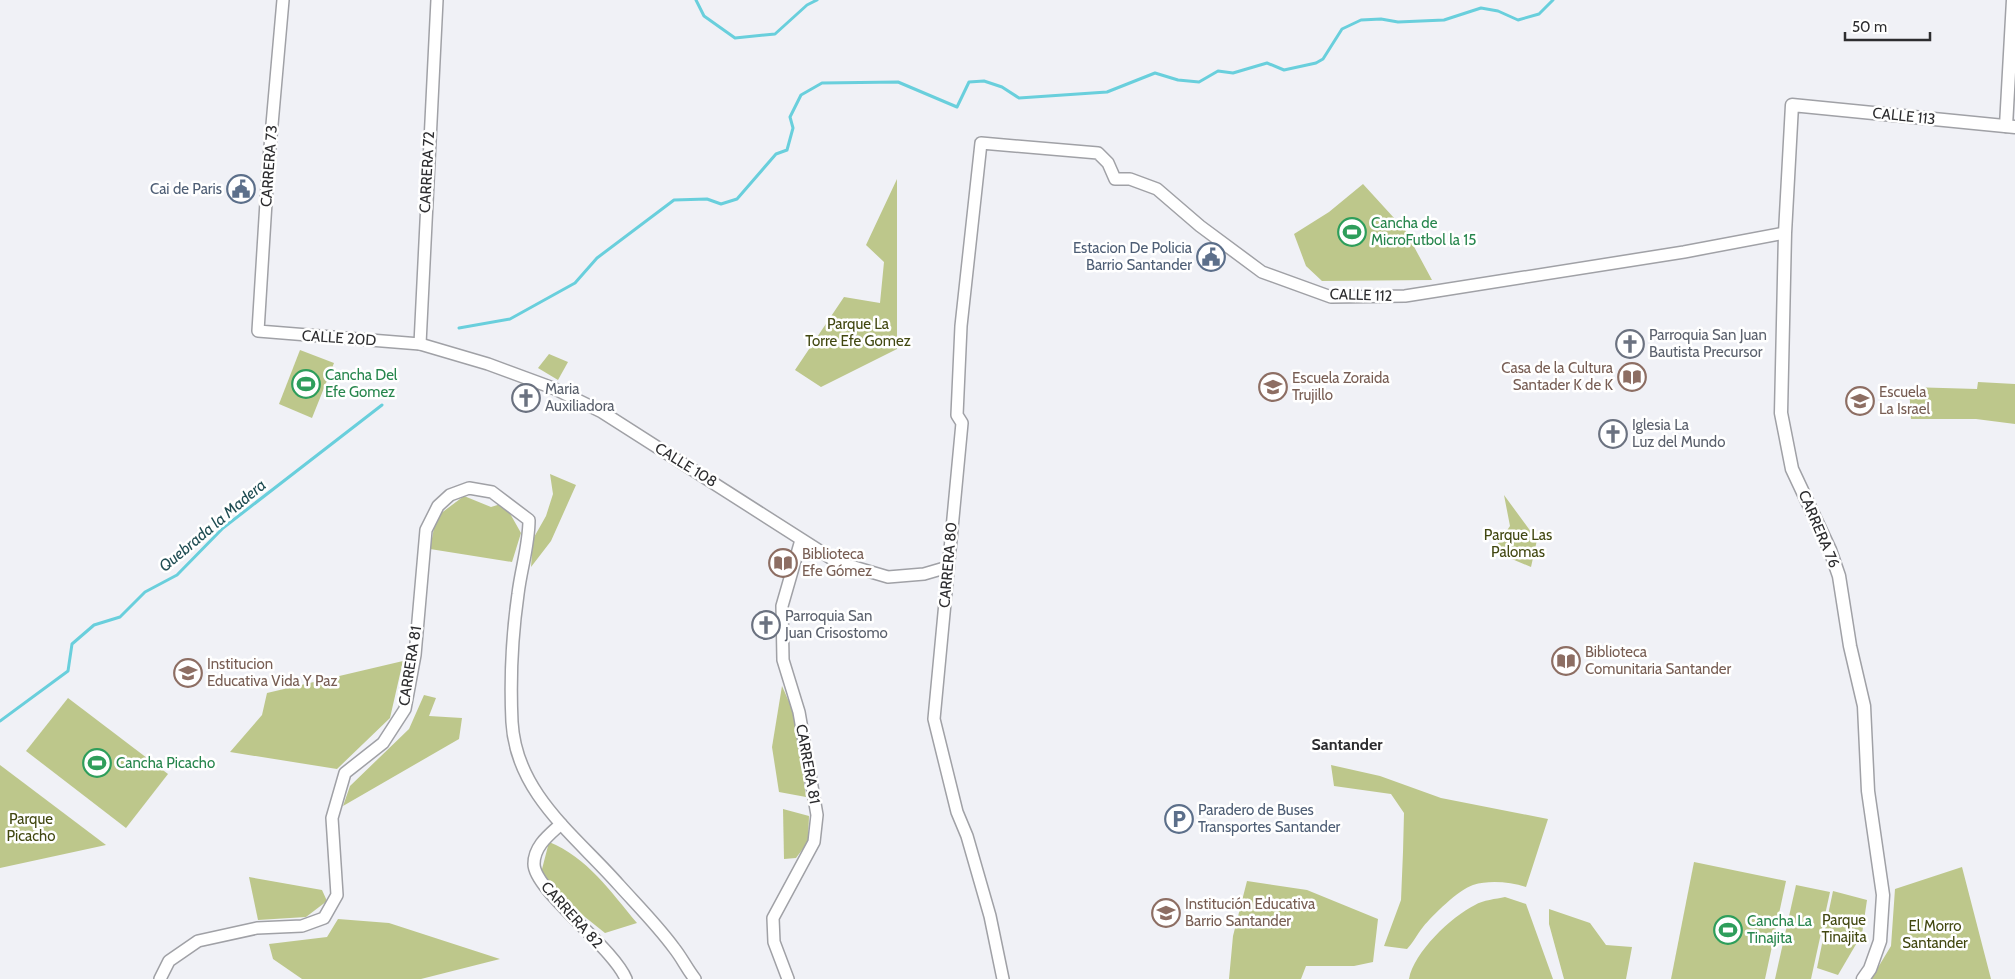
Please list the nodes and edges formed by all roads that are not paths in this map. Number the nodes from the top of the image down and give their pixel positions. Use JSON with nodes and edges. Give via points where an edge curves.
{"nodes":[{"id":1,"x":284,"y":0,"type":"edge"},
{"id":2,"x":437,"y":0,"type":"edge"},
{"id":3,"x":2013,"y":0,"type":"edge"},
{"id":4,"x":1792,"y":105,"type":"joint"},
{"id":5,"x":2010,"y":126,"type":"edge"},
{"id":6,"x":981,"y":143,"type":"joint"},
{"id":7,"x":1785,"y":233,"type":"junction"},
{"id":8,"x":258,"y":331,"type":"joint"},
{"id":9,"x":420,"y":344,"type":"junction"},
{"id":10,"x":801,"y":540,"type":"junction"},
{"id":11,"x":948,"y":566,"type":"junction"},
{"id":12,"x":561,"y":824,"type":"junction"},
{"id":13,"x":160,"y":979,"type":"edge"},
{"id":14,"x":626,"y":979,"type":"edge"},
{"id":15,"x":695,"y":979,"type":"edge"},
{"id":16,"x":788,"y":979,"type":"edge"},
{"id":17,"x":1003,"y":979,"type":"edge"},
{"id":18,"x":1863,"y":979,"type":"edge"}],
"edges":[{"from":1,"to":8,"type":"street","name":"CARRERA 73","via":[[268,170]]},
{"from":2,"to":9,"type":"street","name":"CARRERA 72"},
{"from":3,"to":5,"type":"main road"},
{"from":4,"to":5,"type":"main road","name":"CALLE 113"},
{"from":4,"to":7,"type":"main road","name":"CARRERA 76"},
{"from":6,"to":7,"type":"street","name":"CALLE 112","via":[[1098,153],[1108,163],[1115,179],[1130,179],[1157,189],[1262,272],[1331,296],[1405,296]]},
{"from":6,"to":11,"type":"street","name":"CARRERA 80","via":[[961,326],[957,415],[962,423]]},
{"from":7,"to":18,"type":"main road","name":"CARRERA 76","via":[[1781,413],[1792,469],[1839,576],[1864,706],[1868,791],[1883,895],[1880,942],[1870,970]]},
{"from":8,"to":9,"type":"street","name":"CALLE 20D"},
{"from":9,"to":10,"type":"street","name":"CALLE 108","via":[[488,364],[582,402],[784,526]]},
{"from":10,"to":11,"type":"street","name":"CALLE 108","via":[[837,562],[888,576],[924,574]]},
{"from":10,"to":16,"type":"street","name":"CARRERA 81","via":[[782,606],[783,660],[799,712],[817,815],[814,842],[773,918],[774,942]]},
{"from":11,"to":17,"type":"street","name":"CARRERA 80","via":[[934,719],[957,812],[990,916]]},
{"from":12,"to":13,"type":"street","name":"CARRERA 81","via":[[550,814],[525,777],[512,724],[512,666],[529,520],[492,492],[469,488],[450,496],[438,506],[426,530],[415,655],[405,709],[383,743],[345,773],[332,818],[337,895],[324,918],[302,926],[257,928],[198,941],[169,962]]},
{"from":12,"to":14,"type":"street","name":"CARRERA 82","via":[[543,840],[536,853],[534,865],[539,879],[542,886],[587,930]]},
{"from":12,"to":15,"type":"street","via":[[653,923]]}]}
